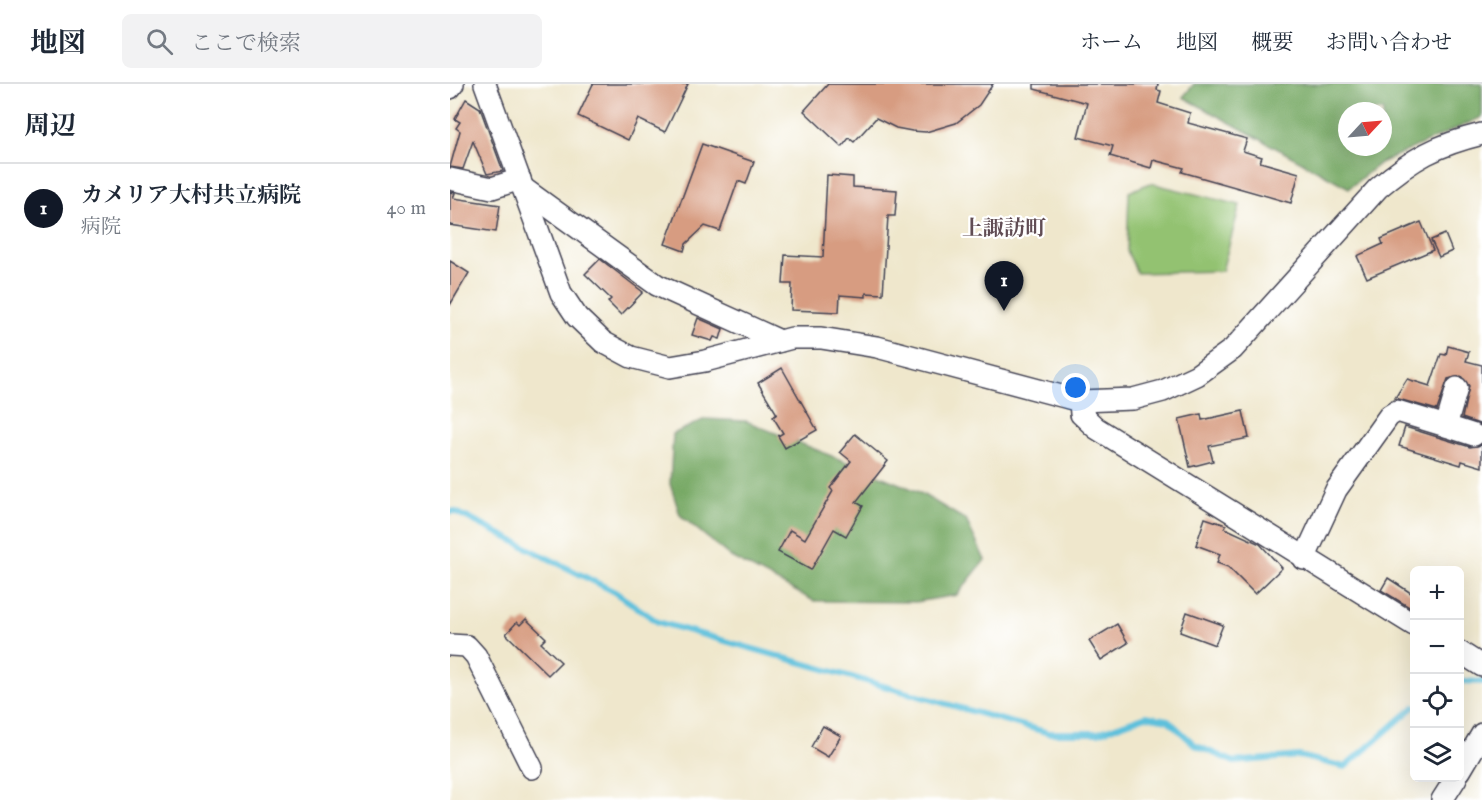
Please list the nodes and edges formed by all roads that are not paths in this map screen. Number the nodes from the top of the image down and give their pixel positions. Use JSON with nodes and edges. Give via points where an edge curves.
{"nodes":[{"id":1,"x":453,"y":84,"type":"edge"},
{"id":2,"x":485,"y":84,"type":"edge"},
{"id":3,"x":450,"y":88,"type":"edge"},
{"id":4,"x":1482,"y":134,"type":"edge"},
{"id":5,"x":450,"y":179,"type":"edge"},
{"id":6,"x":522,"y":183,"type":"junction"},
{"id":7,"x":780,"y":341,"type":"junction"},
{"id":8,"x":1457,"y":388,"type":"dead end"},
{"id":9,"x":1080,"y":401,"type":"junction"},
{"id":10,"x":1446,"y":426,"type":"junction"},
{"id":11,"x":1474,"y":435,"type":"dead end"},
{"id":12,"x":1304,"y":559,"type":"junction"},
{"id":13,"x":1410,"y":623,"type":"edge"},
{"id":14,"x":450,"y":645,"type":"edge"},
{"id":15,"x":1464,"y":655,"type":"edge"},
{"id":16,"x":1482,"y":666,"type":"edge"},
{"id":17,"x":1482,"y":734,"type":"edge"},
{"id":18,"x":1464,"y":764,"type":"edge"},
{"id":19,"x":532,"y":768,"type":"dead end"},
{"id":20,"x":1453,"y":782,"type":"edge"},
{"id":21,"x":1442,"y":800,"type":"edge"}],
"edges":[{"from":1,"to":3,"type":"street"},
{"from":2,"to":6,"type":"street"},
{"from":4,"to":9,"type":"street","via":[[1447,142],[1405,165],[1378,188],[1233,349],[1197,375],[1163,392],[1132,399]]},
{"from":5,"to":6,"type":"street","via":[[492,188]]},
{"from":6,"to":7,"type":"street","via":[[657,285]]},
{"from":6,"to":7,"type":"street","via":[[561,292],[577,316],[603,342],[631,357],[670,367]]},
{"from":7,"to":9,"type":"street","via":[[821,338],[877,347]]},
{"from":8,"to":10,"type":"street"},
{"from":9,"to":12,"type":"street","via":[[1081,414],[1096,428]]},
{"from":10,"to":11,"type":"street"},
{"from":10,"to":12,"type":"street","via":[[1397,411],[1389,416],[1336,490]]},
{"from":12,"to":13,"type":"street"},
{"from":14,"to":19,"type":"street","via":[[467,646],[476,656]]},
{"from":15,"to":16,"type":"street"},
{"from":17,"to":18,"type":"street"},
{"from":20,"to":21,"type":"street"}]}
